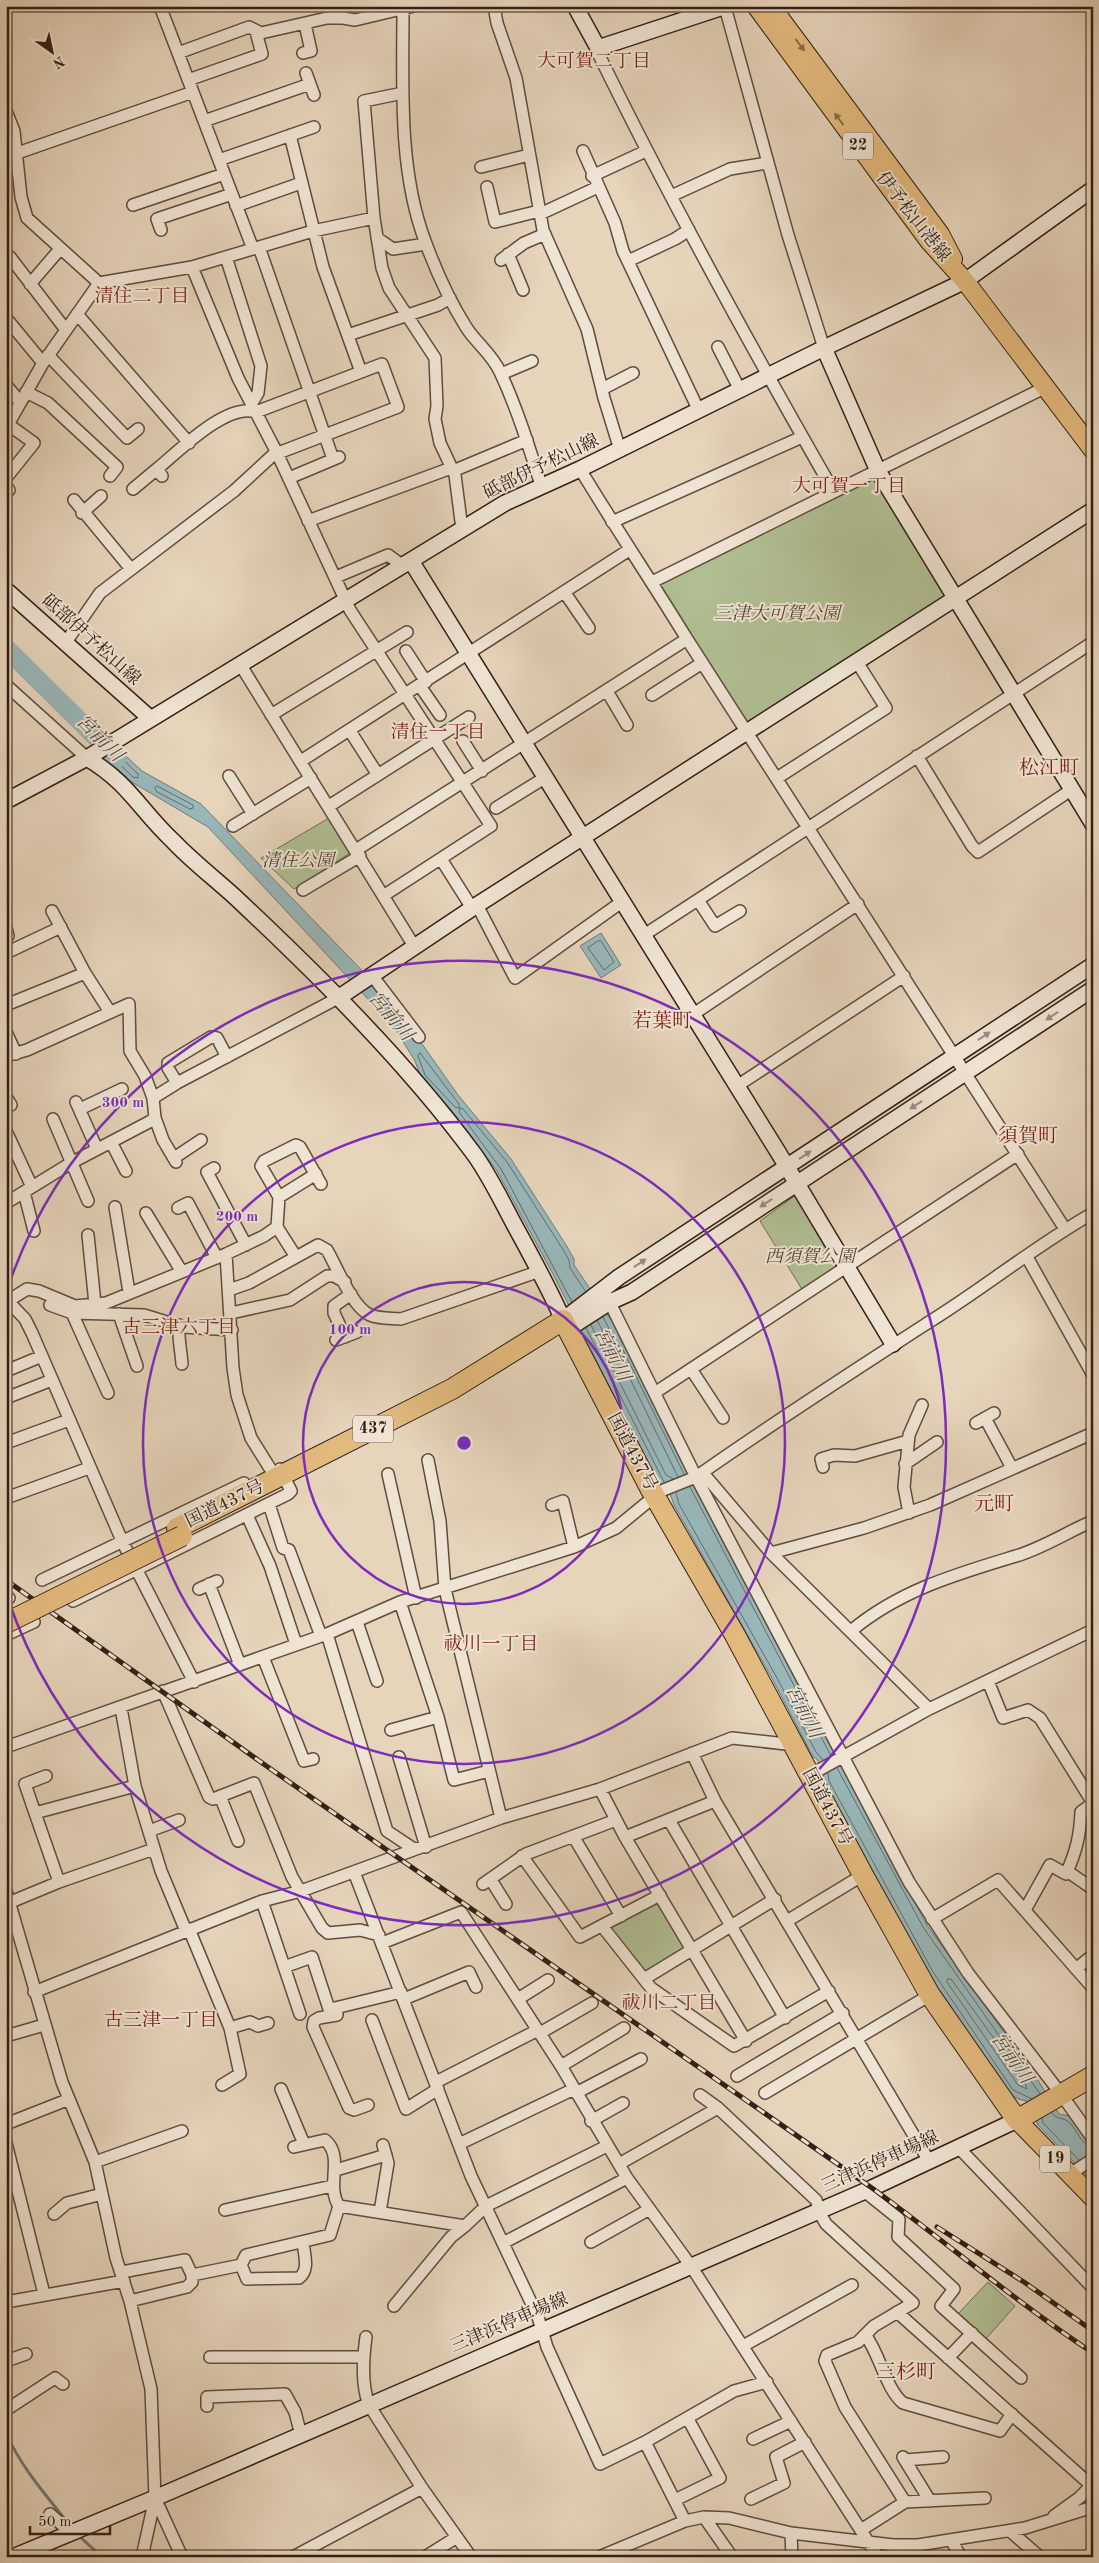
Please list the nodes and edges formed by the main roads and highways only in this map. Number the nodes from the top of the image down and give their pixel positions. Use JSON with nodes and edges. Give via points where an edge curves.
{"nodes":[{"id":1,"x":756,"y":6,"type":"edge"},
{"id":2,"x":771,"y":6,"type":"edge"},
{"id":3,"x":965,"y":281,"type":"junction"},
{"id":4,"x":1093,"y":450,"type":"edge"},
{"id":5,"x":179,"y":1532,"type":"junction"},
{"id":6,"x":7,"y":1603,"type":"edge"},
{"id":7,"x":6,"y":1623,"type":"edge"},
{"id":8,"x":1093,"y":2076,"type":"edge"},
{"id":9,"x":1021,"y":2117,"type":"junction"},
{"id":10,"x":1093,"y":2198,"type":"edge"}],
"edges":[{"from":3,"to":1,"type":"main road","name":"伊予松山港線","number":"22","one_way":true,"via":[[929,241]]},
{"from":2,"to":3,"type":"main road","name":"伊予松山港線","number":"22","one_way":true,"via":[[940,234]]},
{"from":3,"to":4,"type":"main road","name":"伊予松山港線","number":"22"},
{"from":5,"to":6,"type":"highway","name":"国道437号","number":"437"},
{"from":5,"to":7,"type":"highway","name":"国道437号","number":"437","bridge":true},
{"from":5,"to":9,"type":"highway","name":"国道437号","number":"437","via":[[452,1389],[568,1323],[795,1745],[814,1773],[863,1875],[930,1995]]},
{"from":8,"to":9,"type":"highway"},
{"from":9,"to":10,"type":"main road","number":"19","via":[[1074,2170]]}]}
